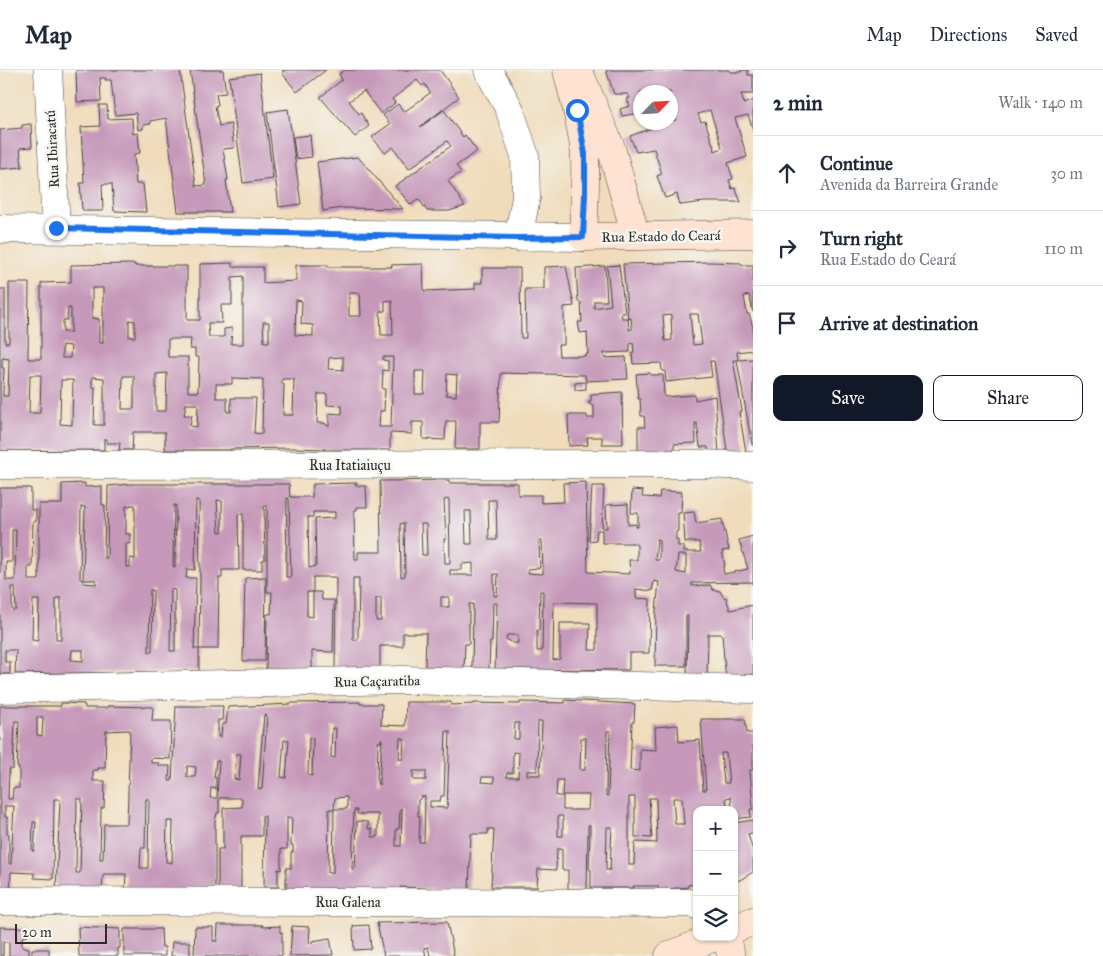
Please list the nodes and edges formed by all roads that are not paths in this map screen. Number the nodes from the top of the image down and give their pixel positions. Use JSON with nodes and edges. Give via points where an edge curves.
{"nodes":[{"id":1,"x":48,"y":70,"type":"edge"},
{"id":2,"x":488,"y":70,"type":"edge"},
{"id":3,"x":567,"y":70,"type":"edge"},
{"id":4,"x":578,"y":70,"type":"edge"},
{"id":5,"x":56,"y":228,"type":"junction"},
{"id":6,"x":0,"y":229,"type":"edge"},
{"id":7,"x":753,"y":234,"type":"edge"},
{"id":8,"x":636,"y":236,"type":"junction"},
{"id":9,"x":583,"y":237,"type":"junction"},
{"id":10,"x":518,"y":238,"type":"junction"},
{"id":11,"x":0,"y":465,"type":"edge"},
{"id":12,"x":753,"y":466,"type":"edge"},
{"id":13,"x":0,"y":689,"type":"edge"},
{"id":14,"x":753,"y":689,"type":"edge"},
{"id":15,"x":0,"y":901,"type":"edge"},
{"id":16,"x":693,"y":905,"type":"edge"},
{"id":17,"x":753,"y":922,"type":"edge"},
{"id":18,"x":738,"y":928,"type":"edge"},
{"id":19,"x":705,"y":941,"type":"edge"},
{"id":20,"x":728,"y":941,"type":"edge"},
{"id":21,"x":669,"y":956,"type":"edge"},
{"id":22,"x":731,"y":956,"type":"edge"}],
"edges":[{"from":1,"to":5,"type":"street","name":"Rua Ibiracatú"},
{"from":2,"to":10,"type":"street","via":[[509,108],[525,156],[526,198]]},
{"from":3,"to":9,"type":"main road","via":[[585,154]]},
{"from":4,"to":8,"type":"main road","via":[[611,148]]},
{"from":5,"to":6,"type":"street","name":"Rua Estado do Ceará"},
{"from":5,"to":10,"type":"street","name":"Rua Estado do Ceará"},
{"from":7,"to":8,"type":"main road","name":"Rua Estado do Ceará"},
{"from":8,"to":9,"type":"main road","name":"Rua Estado do Ceará"},
{"from":9,"to":10,"type":"street","name":"Rua Estado do Ceará"},
{"from":11,"to":12,"type":"street","name":"Rua Itatiaiuçu"},
{"from":13,"to":14,"type":"street","name":"Rua Caçaratiba","via":[[402,680]]},
{"from":15,"to":16,"type":"street","name":"Rua Galena"},
{"from":17,"to":18,"type":"main road"},
{"from":19,"to":21,"type":"main road"},
{"from":20,"to":22,"type":"main road"}]}
